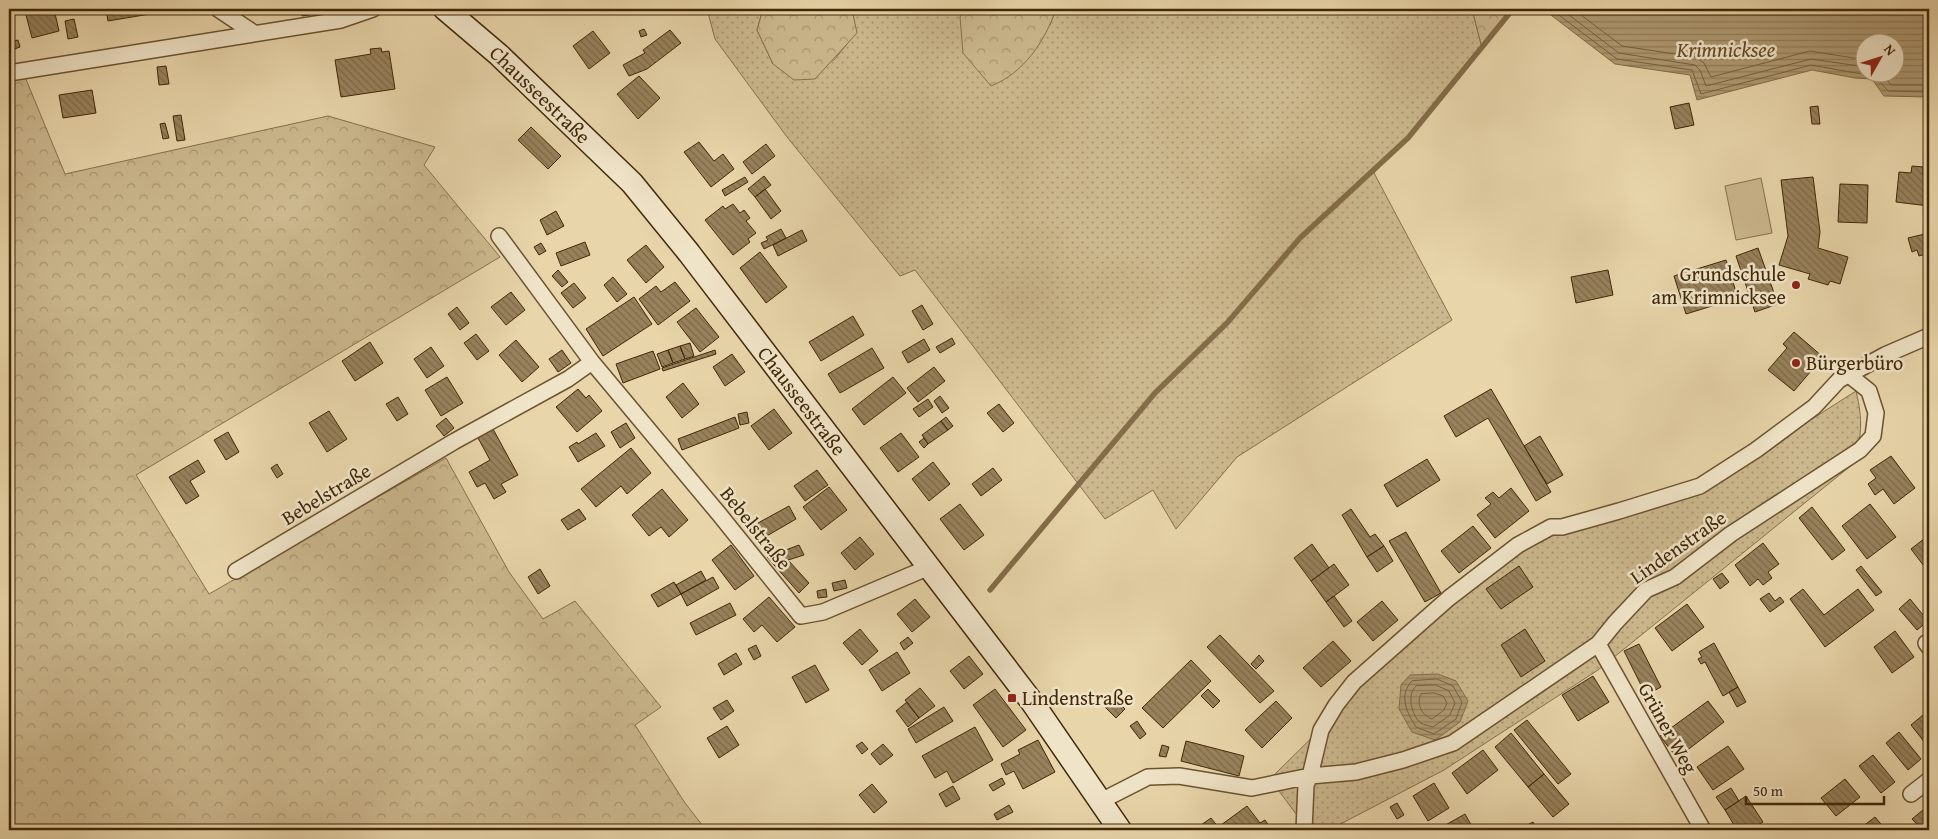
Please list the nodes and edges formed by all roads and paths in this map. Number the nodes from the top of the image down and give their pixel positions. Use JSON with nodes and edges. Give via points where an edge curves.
{"nodes":[{"id":1,"x":218,"y":9,"type":"edge"},
{"id":2,"x":373,"y":9,"type":"edge"},
{"id":3,"x":445,"y":9,"type":"edge"},
{"id":4,"x":254,"y":33,"type":"junction"},
{"id":5,"x":9,"y":73,"type":"edge"},
{"id":6,"x":499,"y":236,"type":"dead end"},
{"id":7,"x":1929,"y":336,"type":"edge"},
{"id":8,"x":592,"y":362,"type":"junction"},
{"id":9,"x":1849,"y":375,"type":"junction"},
{"id":10,"x":927,"y":568,"type":"junction"},
{"id":11,"x":236,"y":571,"type":"dead end"},
{"id":12,"x":1598,"y":644,"type":"junction"},
{"id":13,"x":1310,"y":776,"type":"junction"},
{"id":14,"x":1929,"y":780,"type":"edge"},
{"id":15,"x":1912,"y":794,"type":"dead end"},
{"id":16,"x":1101,"y":801,"type":"junction"},
{"id":17,"x":1120,"y":830,"type":"edge"},
{"id":18,"x":1304,"y":830,"type":"edge"},
{"id":19,"x":1703,"y":830,"type":"edge"}],
"edges":[{"from":1,"to":4,"type":"street"},
{"from":2,"to":4,"type":"street","via":[[341,20]]},
{"from":3,"to":10,"type":"main road","name":"Chausseestraße","via":[[499,55],[632,183],[689,253]]},
{"from":4,"to":5,"type":"street"},
{"from":6,"to":8,"type":"street","name":"Bebelstraße"},
{"from":7,"to":9,"type":"street","name":"Lindenstraße"},
{"from":8,"to":10,"type":"street","name":"Bebelstraße","via":[[802,616],[823,612]]},
{"from":8,"to":11,"type":"street","name":"Bebelstraße","via":[[568,379],[455,441]]},
{"from":9,"to":12,"type":"street","name":"Lindenstraße","via":[[1869,390],[1876,413],[1873,436],[1860,450],[1731,534],[1675,577],[1646,590]]},
{"from":9,"to":13,"type":"street","name":"Lindenstraße","via":[[1839,380],[1814,407],[1700,486],[1562,527],[1551,527],[1518,545],[1449,598],[1354,682],[1321,730]]},
{"from":10,"to":16,"type":"main road","name":"Chausseestraße","via":[[1032,702]]},
{"from":12,"to":13,"type":"street","name":"Lindenstraße","via":[[1454,743],[1356,772]]},
{"from":12,"to":19,"type":"street","name":"Grüner Weg"},
{"from":13,"to":16,"type":"street","name":"Lindenstraße","via":[[1252,788],[1179,776],[1148,778]]},
{"from":13,"to":18,"type":"street","name":"Lindenstraße","via":[[1306,785]]},
{"from":14,"to":15,"type":"street"},
{"from":16,"to":17,"type":"main road","name":"Chausseestraße"}]}
